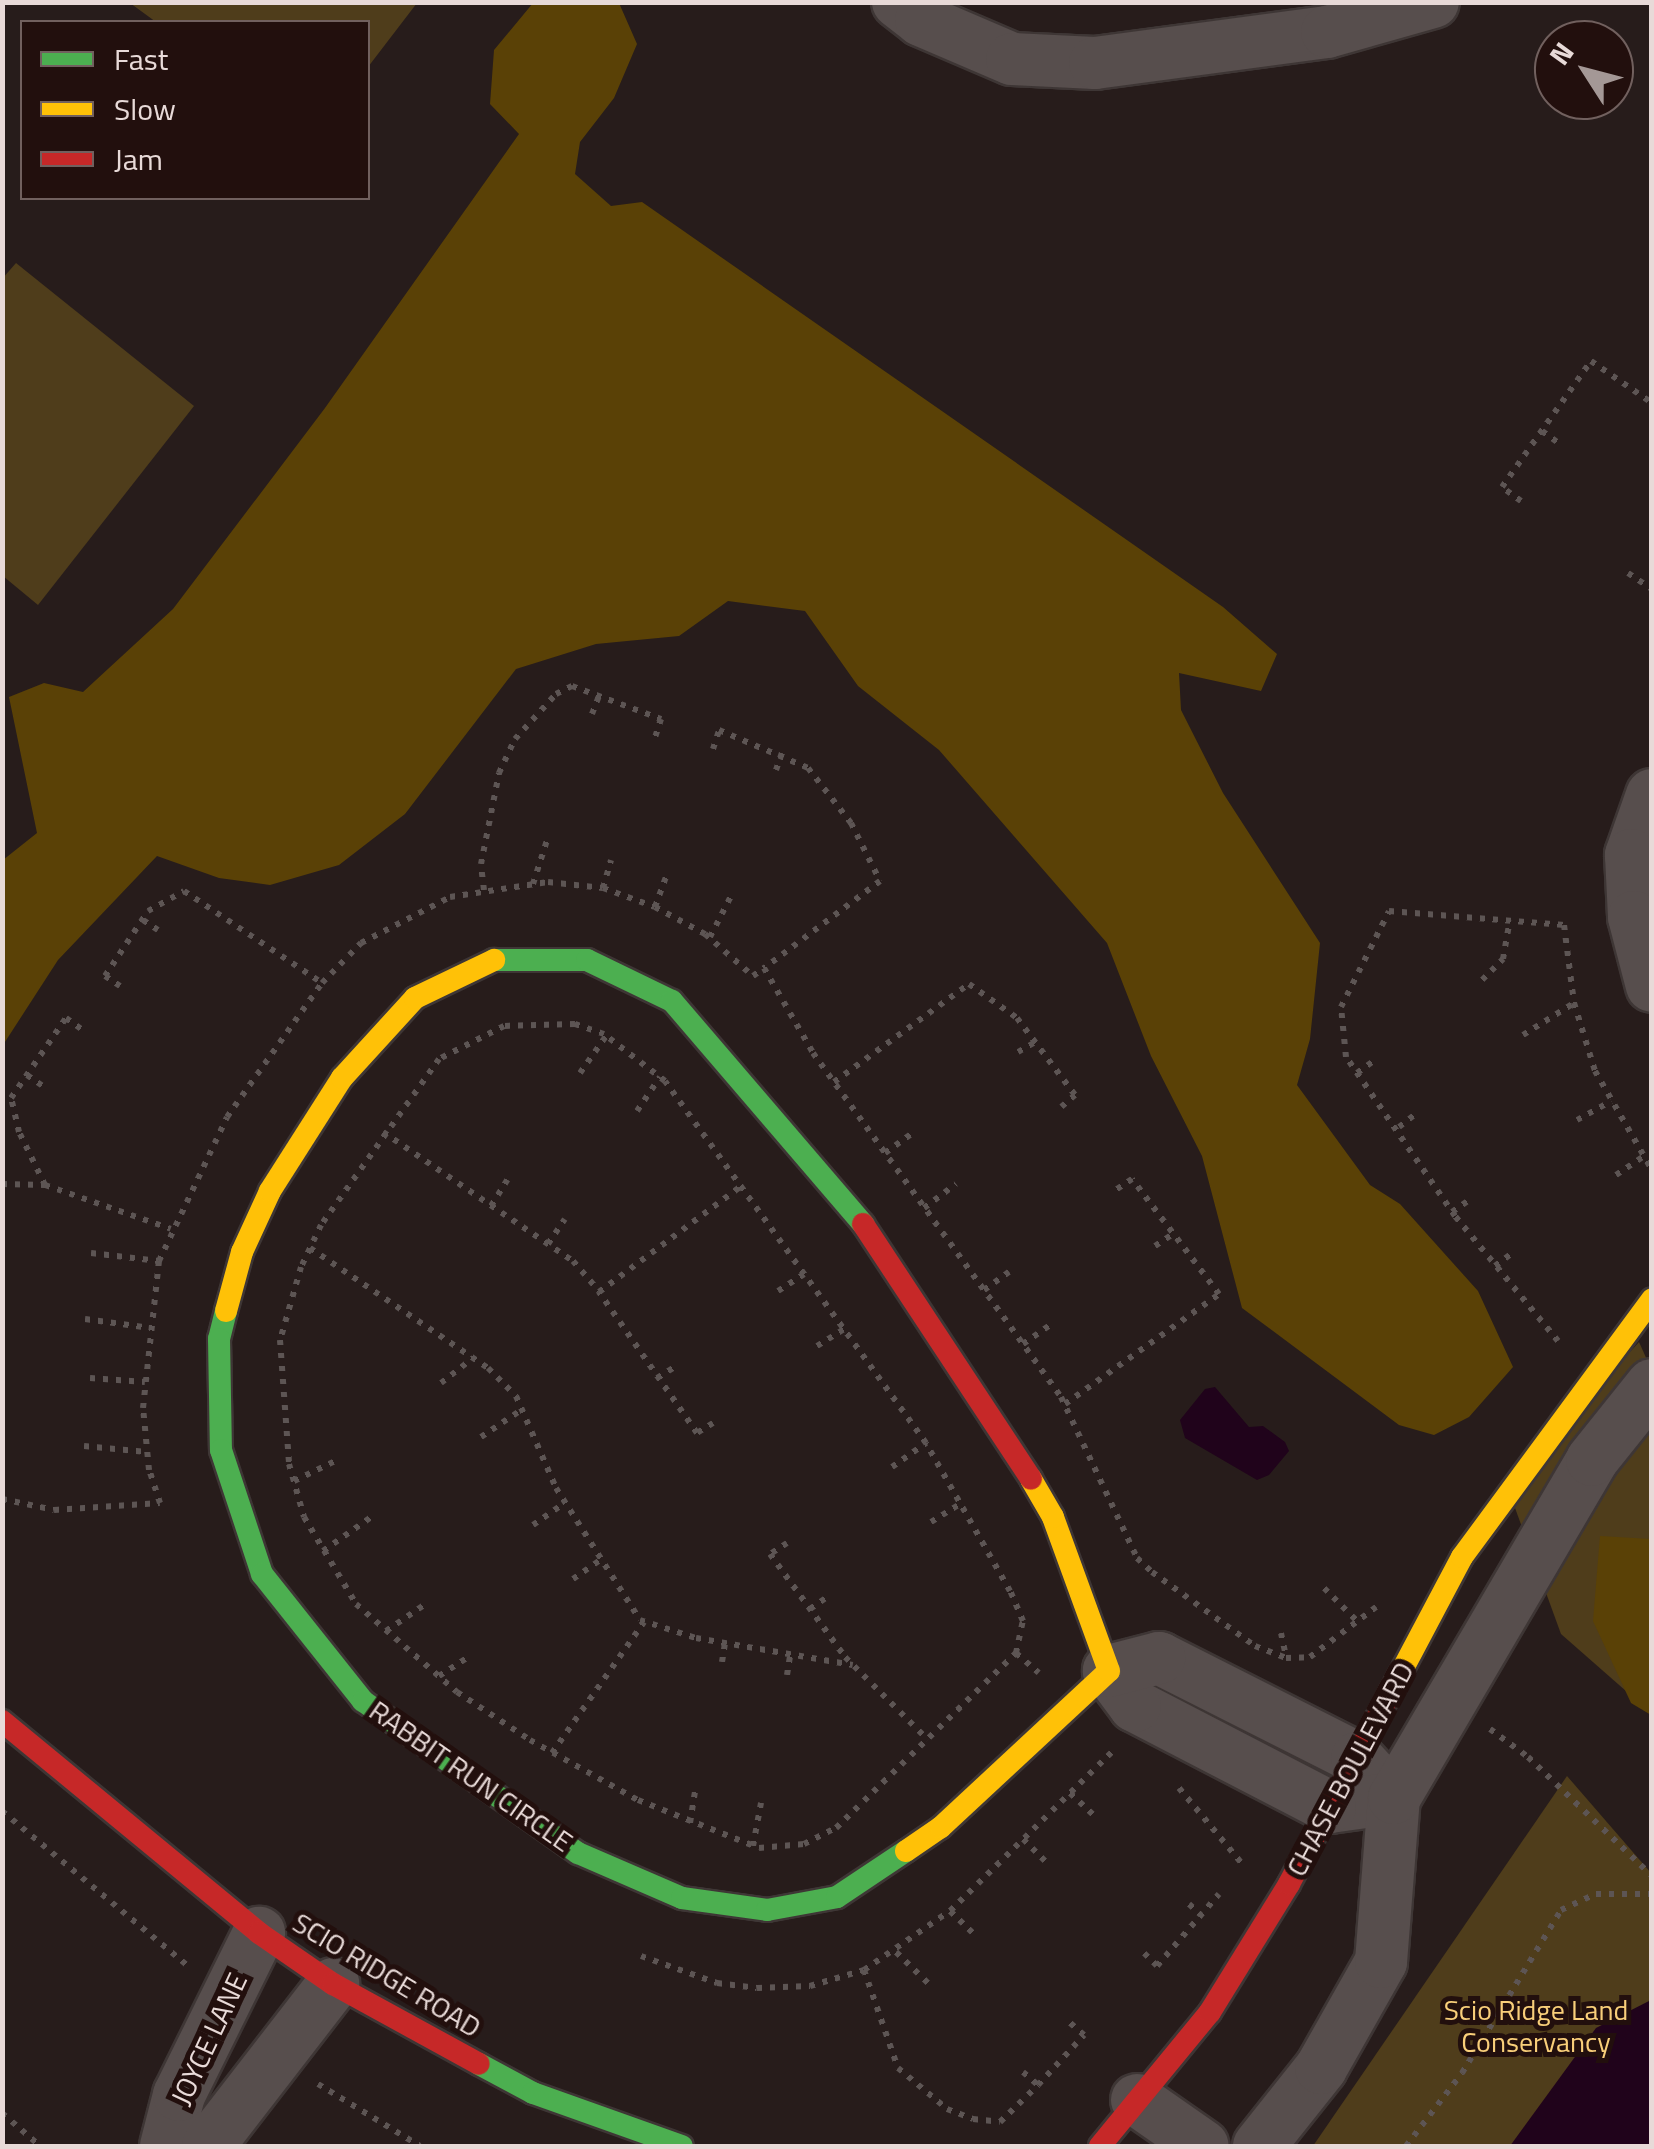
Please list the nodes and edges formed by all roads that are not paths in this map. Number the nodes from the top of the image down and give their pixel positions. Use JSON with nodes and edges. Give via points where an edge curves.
{"nodes":[{"id":1,"x":898,"y":2,"type":"edge"},
{"id":2,"x":1433,"y":2,"type":"edge"},
{"id":3,"x":1652,"y":794,"type":"edge"},
{"id":4,"x":1652,"y":986,"type":"edge"},
{"id":5,"x":1652,"y":1299,"type":"edge"},
{"id":6,"x":1652,"y":1385,"type":"edge"},
{"id":7,"x":1550,"y":1430,"type":"junction"},
{"id":8,"x":1592,"y":1460,"type":"junction"},
{"id":9,"x":1109,"y":1670,"type":"junction"},
{"id":10,"x":2,"y":1720,"type":"edge"},
{"id":11,"x":1357,"y":1758,"type":"junction"},
{"id":12,"x":1394,"y":1798,"type":"junction"},
{"id":13,"x":1330,"y":1807,"type":"junction"},
{"id":14,"x":259,"y":1934,"type":"junction"},
{"id":15,"x":333,"y":1984,"type":"junction"},
{"id":16,"x":1137,"y":2100,"type":"junction"},
{"id":17,"x":166,"y":2146,"type":"edge"},
{"id":18,"x":208,"y":2146,"type":"edge"},
{"id":19,"x":682,"y":2146,"type":"edge"},
{"id":20,"x":1100,"y":2146,"type":"edge"},
{"id":21,"x":1203,"y":2146,"type":"edge"},
{"id":22,"x":1259,"y":2146,"type":"edge"}],
"edges":[{"from":1,"to":2,"type":"street","via":[[920,20],[1012,59],[1095,63],[1326,32]]},
{"from":3,"to":4,"type":"street","via":[[1631,854],[1634,918]]},
{"from":5,"to":7,"type":"street","name":"CHASE BOULEVARD"},
{"from":6,"to":8,"type":"street","name":"CHASE BOULEVARD"},
{"from":7,"to":8,"type":"street"},
{"from":7,"to":11,"type":"street","name":"CHASE BOULEVARD","via":[[1462,1557]]},
{"from":8,"to":12,"type":"street","name":"CHASE BOULEVARD"},
{"from":9,"to":9,"type":"street","name":"RABBIT RUN CIRCLE","via":[[1054,1517],[992,1412],[836,1185],[672,1001],[588,960],[494,960],[415,998],[342,1078],[270,1191],[242,1252],[220,1339],[221,1450],[262,1574],[363,1701],[578,1853],[682,1898],[766,1910],[837,1897],[940,1827]]},
{"from":9,"to":11,"type":"street","name":"RABBIT RUN CIRCLE","via":[[1159,1658]]},
{"from":9,"to":13,"type":"street","name":"RABBIT RUN CIRCLE","via":[[1134,1706]]},
{"from":10,"to":14,"type":"street","name":"SCIO RIDGE ROAD"},
{"from":11,"to":12,"type":"street","name":"RABBIT RUN CIRCLE"},
{"from":11,"to":13,"type":"street","name":"CHASE BOULEVARD"},
{"from":12,"to":13,"type":"street"},
{"from":12,"to":22,"type":"street","name":"CHASE BOULEVARD","via":[[1381,1962],[1321,2068]]},
{"from":13,"to":16,"type":"street","name":"CHASE BOULEVARD","via":[[1210,2012]]},
{"from":14,"to":15,"type":"street","name":"SCIO RIDGE ROAD"},
{"from":14,"to":17,"type":"street","name":"JOYCE LANE","via":[[178,2095]]},
{"from":15,"to":18,"type":"street","name":"JOYCE LANE"},
{"from":15,"to":19,"type":"street","name":"SCIO RIDGE ROAD","via":[[533,2094]]},
{"from":16,"to":20,"type":"street","name":"CHASE BOULEVARD"},
{"from":16,"to":21,"type":"street"}]}
